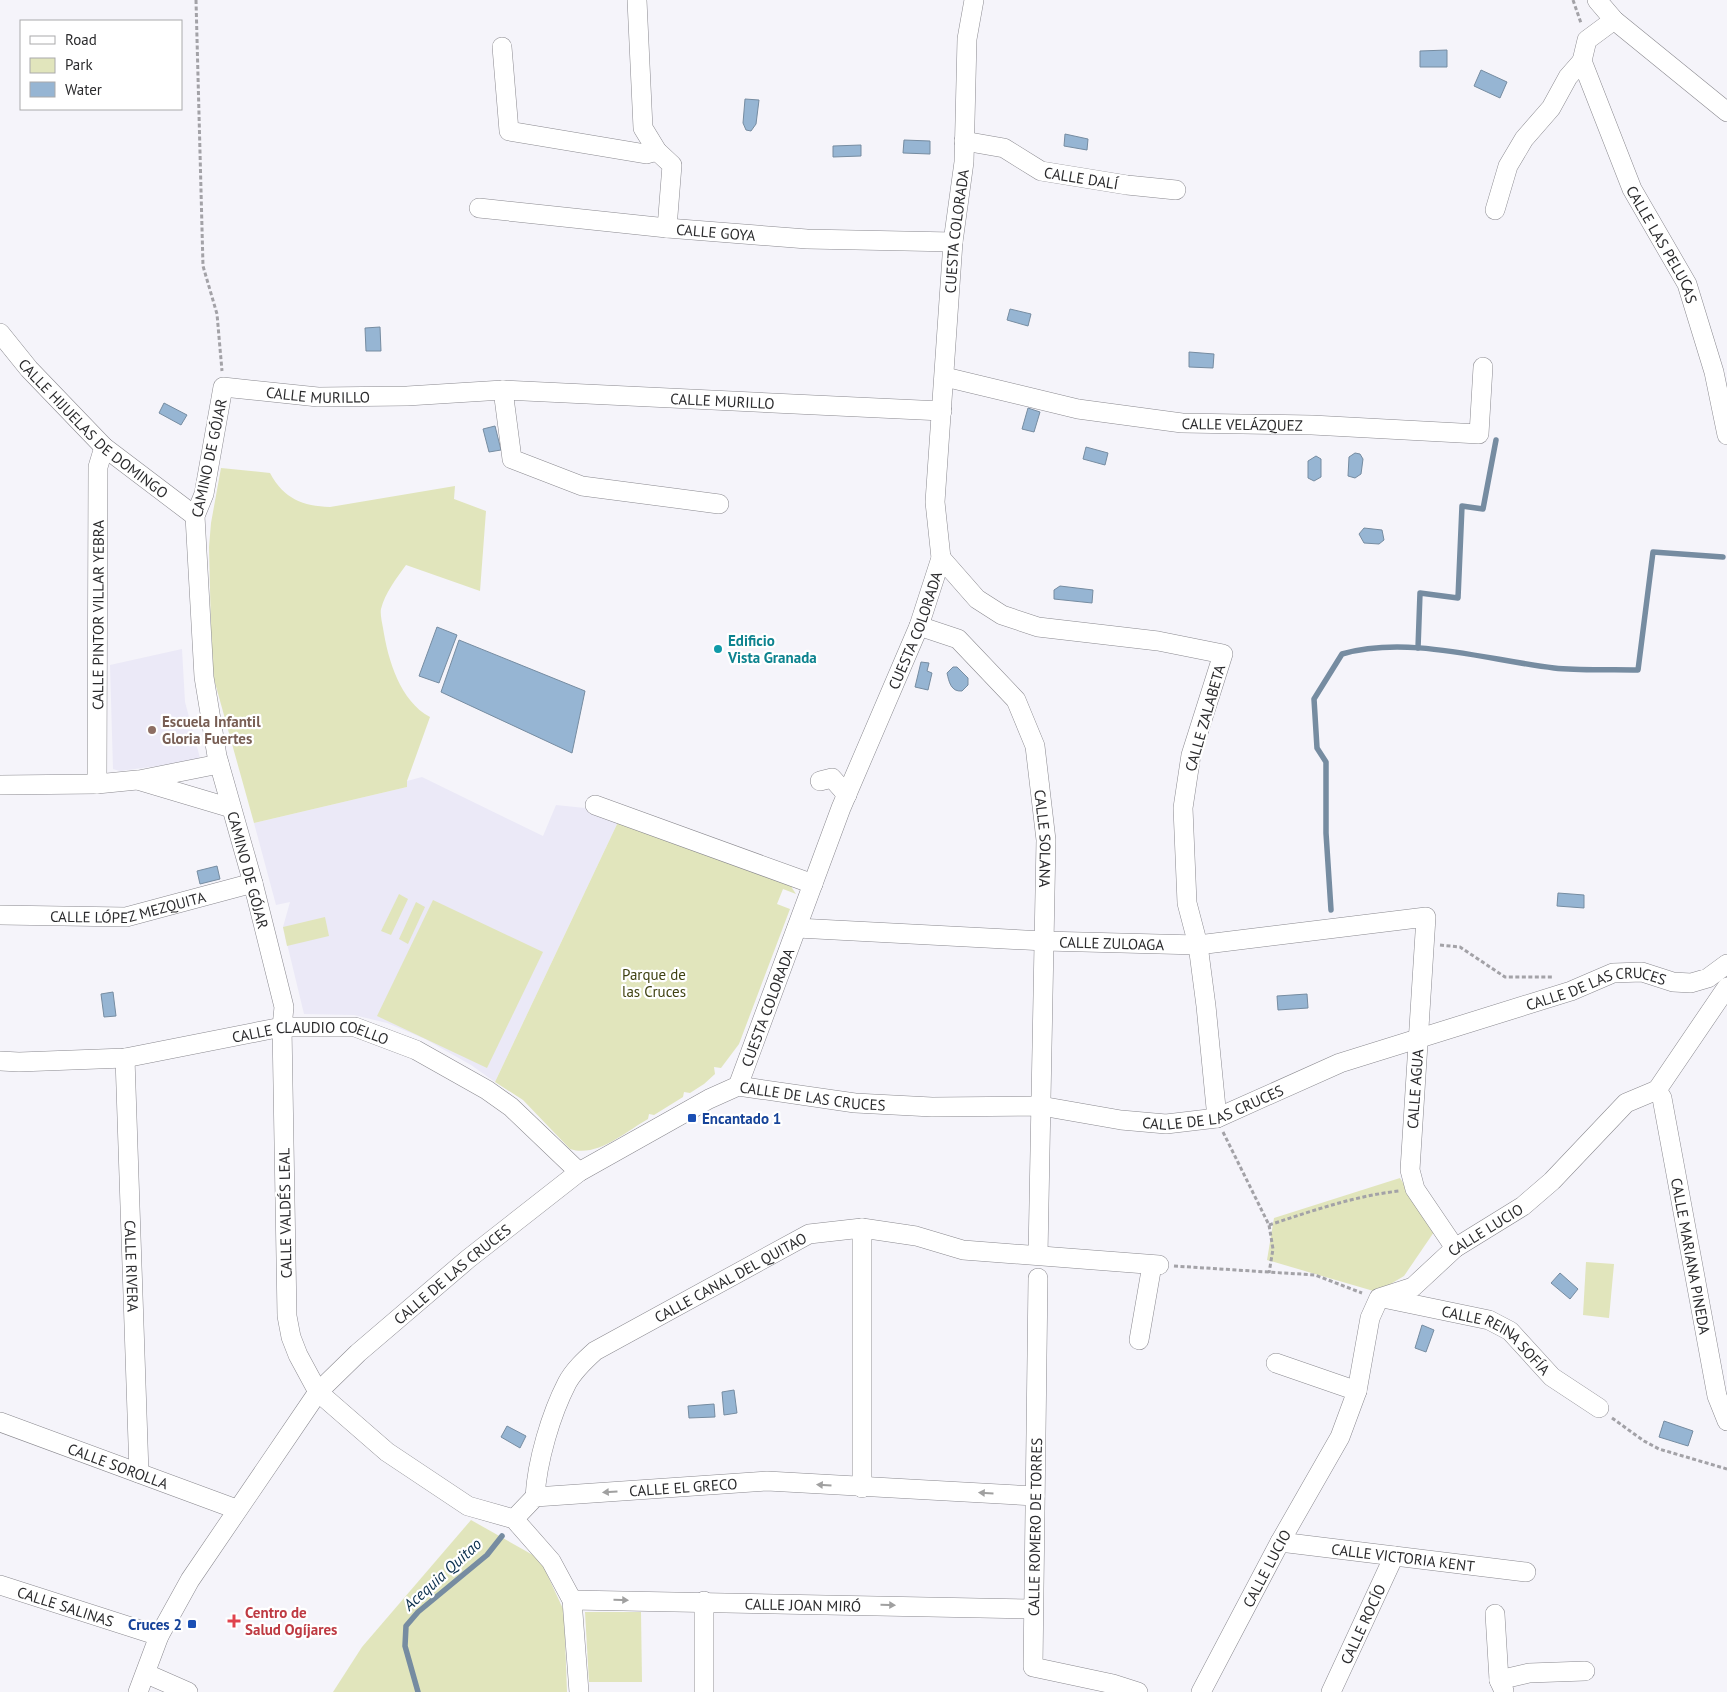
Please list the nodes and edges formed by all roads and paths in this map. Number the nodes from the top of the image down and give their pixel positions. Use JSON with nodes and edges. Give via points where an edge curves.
{"nodes":[{"id":1,"x":196,"y":0,"type":"edge"},
{"id":2,"x":637,"y":0,"type":"edge"},
{"id":3,"x":974,"y":0,"type":"edge"},
{"id":4,"x":1573,"y":0,"type":"edge"},
{"id":5,"x":1598,"y":0,"type":"edge"},
{"id":6,"x":1614,"y":20,"type":"junction"},
{"id":7,"x":1587,"y":40,"type":"junction"},
{"id":8,"x":502,"y":47,"type":"dead end"},
{"id":9,"x":1582,"y":61,"type":"junction"},
{"id":10,"x":1727,"y":112,"type":"edge"},
{"id":11,"x":964,"y":141,"type":"junction"},
{"id":12,"x":657,"y":151,"type":"junction"},
{"id":13,"x":1176,"y":190,"type":"dead end"},
{"id":14,"x":479,"y":208,"type":"dead end"},
{"id":15,"x":1495,"y":210,"type":"dead end"},
{"id":16,"x":667,"y":228,"type":"junction"},
{"id":17,"x":953,"y":242,"type":"junction"},
{"id":18,"x":0,"y":333,"type":"edge"},
{"id":19,"x":1483,"y":367,"type":"dead end"},
{"id":20,"x":945,"y":377,"type":"junction"},
{"id":21,"x":223,"y":387,"type":"junction"},
{"id":22,"x":503,"y":390,"type":"junction"},
{"id":23,"x":942,"y":411,"type":"junction"},
{"id":24,"x":1727,"y":435,"type":"edge"},
{"id":25,"x":104,"y":447,"type":"junction"},
{"id":26,"x":719,"y":504,"type":"dead end"},
{"id":27,"x":195,"y":516,"type":"junction"},
{"id":28,"x":942,"y":558,"type":"junction"},
{"id":29,"x":919,"y":626,"type":"junction"},
{"id":30,"x":219,"y":764,"type":"junction"},
{"id":31,"x":180,"y":771,"type":"junction"},
{"id":32,"x":137,"y":780,"type":"junction"},
{"id":33,"x":820,"y":781,"type":"dead end"},
{"id":34,"x":97,"y":784,"type":"junction"},
{"id":35,"x":0,"y":785,"type":"edge"},
{"id":36,"x":172,"y":791,"type":"junction"},
{"id":37,"x":847,"y":795,"type":"junction"},
{"id":38,"x":595,"y":805,"type":"dead end"},
{"id":39,"x":231,"y":808,"type":"junction"},
{"id":40,"x":253,"y":884,"type":"junction"},
{"id":41,"x":814,"y":884,"type":"junction"},
{"id":42,"x":0,"y":915,"type":"edge"},
{"id":43,"x":1426,"y":917,"type":"joint"},
{"id":44,"x":797,"y":928,"type":"junction"},
{"id":45,"x":1044,"y":941,"type":"junction"},
{"id":46,"x":1425,"y":944,"type":"junction"},
{"id":47,"x":1198,"y":945,"type":"junction"},
{"id":48,"x":1727,"y":964,"type":"edge"},
{"id":49,"x":1727,"y":987,"type":"edge"},
{"id":50,"x":1571,"y":991,"type":"junction"},
{"id":51,"x":282,"y":1027,"type":"junction"},
{"id":52,"x":1419,"y":1039,"type":"junction"},
{"id":53,"x":125,"y":1058,"type":"junction"},
{"id":54,"x":0,"y":1061,"type":"edge"},
{"id":55,"x":738,"y":1086,"type":"junction"},
{"id":56,"x":1657,"y":1090,"type":"junction"},
{"id":57,"x":1041,"y":1106,"type":"junction"},
{"id":58,"x":1217,"y":1118,"type":"junction"},
{"id":59,"x":579,"y":1172,"type":"junction"},
{"id":60,"x":1415,"y":1189,"type":"junction"},
{"id":61,"x":1269,"y":1225,"type":"junction"},
{"id":62,"x":862,"y":1228,"type":"junction"},
{"id":63,"x":1455,"y":1248,"type":"junction"},
{"id":64,"x":1038,"y":1255,"type":"junction"},
{"id":65,"x":1179,"y":1266,"type":"dead end"},
{"id":66,"x":1269,"y":1273,"type":"junction"},
{"id":67,"x":1038,"y":1278,"type":"dead end"},
{"id":68,"x":1379,"y":1298,"type":"junction"},
{"id":69,"x":1139,"y":1340,"type":"dead end"},
{"id":70,"x":1276,"y":1363,"type":"dead end"},
{"id":71,"x":1357,"y":1391,"type":"junction"},
{"id":72,"x":318,"y":1392,"type":"junction"},
{"id":73,"x":1599,"y":1408,"type":"joint"},
{"id":74,"x":1727,"y":1421,"type":"edge"},
{"id":75,"x":0,"y":1422,"type":"edge"},
{"id":76,"x":1727,"y":1469,"type":"edge"},
{"id":77,"x":138,"y":1473,"type":"junction"},
{"id":78,"x":862,"y":1488,"type":"junction"},
{"id":79,"x":1035,"y":1496,"type":"junction"},
{"id":80,"x":535,"y":1497,"type":"junction"},
{"id":81,"x":236,"y":1509,"type":"junction"},
{"id":82,"x":514,"y":1519,"type":"junction"},
{"id":83,"x":1280,"y":1542,"type":"junction"},
{"id":84,"x":1394,"y":1556,"type":"junction"},
{"id":85,"x":1526,"y":1572,"type":"dead end"},
{"id":86,"x":0,"y":1585,"type":"edge"},
{"id":87,"x":572,"y":1600,"type":"junction"},
{"id":88,"x":704,"y":1601,"type":"junction"},
{"id":89,"x":1033,"y":1609,"type":"junction"},
{"id":90,"x":1495,"y":1614,"type":"dead end"},
{"id":91,"x":159,"y":1636,"type":"junction"},
{"id":92,"x":1585,"y":1671,"type":"dead end"},
{"id":93,"x":146,"y":1674,"type":"junction"},
{"id":94,"x":1502,"y":1686,"type":"edge"},
{"id":95,"x":138,"y":1692,"type":"edge"},
{"id":96,"x":188,"y":1692,"type":"edge"},
{"id":97,"x":579,"y":1692,"type":"edge"},
{"id":98,"x":704,"y":1692,"type":"edge"},
{"id":99,"x":1138,"y":1692,"type":"edge"},
{"id":100,"x":1201,"y":1692,"type":"edge"},
{"id":101,"x":1331,"y":1692,"type":"edge"}],
"edges":[{"from":1,"to":21,"type":"path","name":"CAMINO DE GÓJAR","via":[[203,266],[217,314]]},
{"from":2,"to":12,"type":"street","via":[[643,128]]},
{"from":3,"to":11,"type":"street","name":"CUESTA COLORADA","via":[[968,39]]},
{"from":4,"to":7,"type":"path"},
{"from":5,"to":6,"type":"street"},
{"from":6,"to":7,"type":"street"},
{"from":6,"to":10,"type":"street"},
{"from":7,"to":9,"type":"street"},
{"from":8,"to":12,"type":"street","via":[[510,131],[646,154]]},
{"from":9,"to":15,"type":"street","via":[[1508,166]]},
{"from":9,"to":24,"type":"street","name":"CALLE LAS PELUCAS","via":[[1632,189],[1687,284],[1714,372]]},
{"from":11,"to":13,"type":"street","name":"CALLE DALÍ","via":[[1004,148],[1041,171]]},
{"from":11,"to":17,"type":"street","name":"CUESTA COLORADA"},
{"from":12,"to":16,"type":"street","via":[[672,165]]},
{"from":14,"to":16,"type":"street","name":"CALLE GOYA"},
{"from":16,"to":17,"type":"street","name":"CALLE GOYA","via":[[807,239]]},
{"from":17,"to":20,"type":"street","name":"CUESTA COLORADA"},
{"from":18,"to":25,"type":"street","name":"CALLE HIJUELAS DE DOMINGO"},
{"from":19,"to":20,"type":"street","name":"CALLE VELÁZQUEZ","via":[[1478,434],[1312,425],[1182,423],[1078,409]]},
{"from":20,"to":23,"type":"street","name":"CUESTA COLORADA"},
{"from":21,"to":22,"type":"street","name":"CALLE MURILLO","via":[[318,397]]},
{"from":21,"to":27,"type":"street","name":"CAMINO DE GÓJAR","via":[[204,494]]},
{"from":22,"to":23,"type":"street","name":"CALLE MURILLO"},
{"from":22,"to":26,"type":"street","via":[[512,459],[582,486]]},
{"from":23,"to":28,"type":"street","name":"CUESTA COLORADA","via":[[935,502]]},
{"from":25,"to":27,"type":"street","name":"CALLE HIJUELAS DE DOMINGO"},
{"from":25,"to":34,"type":"street","name":"CALLE PINTOR VILLAR YEBRA","via":[[98,467]]},
{"from":27,"to":30,"type":"street","name":"CAMINO DE GÓJAR","via":[[204,677]]},
{"from":28,"to":29,"type":"street","name":"CUESTA COLORADA"},
{"from":28,"to":47,"type":"street","name":"CALLE ZALABETA","via":[[977,599],[1002,615],[1038,627],[1158,641],[1223,654],[1191,755],[1183,808],[1187,903]]},
{"from":29,"to":37,"type":"street","name":"CUESTA COLORADA"},
{"from":29,"to":45,"type":"street","name":"CALLE SOLANA","via":[[958,639],[1016,700],[1035,746],[1046,840]]},
{"from":30,"to":31,"type":"street"},
{"from":30,"to":39,"type":"street","name":"CAMINO DE GÓJAR"},
{"from":31,"to":32,"type":"street"},
{"from":31,"to":36,"type":"street","via":[[172,782]]},
{"from":32,"to":34,"type":"street"},
{"from":32,"to":36,"type":"street"},
{"from":33,"to":37,"type":"street","via":[[832,778]]},
{"from":34,"to":35,"type":"street"},
{"from":36,"to":39,"type":"street"},
{"from":37,"to":41,"type":"street","name":"CUESTA COLORADA"},
{"from":38,"to":41,"type":"street"},
{"from":39,"to":40,"type":"street","name":"CAMINO DE GÓJAR"},
{"from":40,"to":42,"type":"street","name":"CALLE LÓPEZ MEZQUITA","via":[[126,918]]},
{"from":40,"to":51,"type":"street","name":"CAMINO DE GÓJAR","via":[[284,1007]]},
{"from":41,"to":44,"type":"street","name":"CUESTA COLORADA"},
{"from":43,"to":46,"type":"street","name":"CALLE AGUA"},
{"from":43,"to":47,"type":"street","name":"CALLE ZULOAGA"},
{"from":44,"to":45,"type":"street","name":"CALLE ZULOAGA"},
{"from":44,"to":55,"type":"street","name":"CUESTA COLORADA"},
{"from":45,"to":47,"type":"street","name":"CALLE ZULOAGA"},
{"from":45,"to":57,"type":"street","name":"CALLE SOLANA"},
{"from":46,"to":50,"type":"path","via":[[1460,947],[1506,977],[1560,977]]},
{"from":46,"to":52,"type":"street","name":"CALLE AGUA"},
{"from":47,"to":58,"type":"street","name":"CALLE ZALABETA"},
{"from":48,"to":50,"type":"street","name":"CALLE DE LAS CRUCES","via":[[1708,978],[1691,983],[1672,982],[1642,972],[1613,973]]},
{"from":49,"to":56,"type":"street"},
{"from":50,"to":52,"type":"street","name":"CALLE DE LAS CRUCES"},
{"from":51,"to":53,"type":"street","name":"CALLE CLAUDIO COELLO"},
{"from":51,"to":59,"type":"street","name":"CALLE CLAUDIO COELLO","via":[[356,1027],[416,1050],[511,1107]]},
{"from":51,"to":72,"type":"street","name":"CALLE VALDÉS LEAL","via":[[287,1316],[298,1355]]},
{"from":52,"to":58,"type":"street","name":"CALLE DE LAS CRUCES","via":[[1340,1063]]},
{"from":52,"to":60,"type":"street","name":"CALLE AGUA","via":[[1410,1170]]},
{"from":53,"to":54,"type":"street","name":"CALLE CLAUDIO COELLO"},
{"from":53,"to":77,"type":"street","name":"CALLE RIVERA"},
{"from":55,"to":57,"type":"street","name":"CALLE DE LAS CRUCES","via":[[855,1103],[932,1107]]},
{"from":55,"to":59,"type":"street","name":"CALLE DE LAS CRUCES","via":[[709,1098]]},
{"from":56,"to":63,"type":"street","name":"CALLE LUCIO","via":[[1626,1103],[1524,1206]]},
{"from":56,"to":74,"type":"street","name":"CALLE MARIANA PINEDA","via":[[1662,1098],[1717,1396]]},
{"from":57,"to":58,"type":"street","name":"CALLE DE LAS CRUCES","via":[[1166,1124]]},
{"from":57,"to":64,"type":"street"},
{"from":58,"to":61,"type":"path"},
{"from":59,"to":72,"type":"street","name":"CALLE DE LAS CRUCES","via":[[468,1259],[358,1353]]},
{"from":60,"to":61,"type":"path","via":[[1333,1204]]},
{"from":60,"to":63,"type":"street","name":"CALLE AGUA"},
{"from":61,"to":66,"type":"path","via":[[1273,1249]]},
{"from":62,"to":64,"type":"street","name":"CALLE CANAL DEL QUITAO","via":[[916,1236],[962,1250]]},
{"from":62,"to":78,"type":"street"},
{"from":62,"to":80,"type":"street","name":"CALLE CANAL DEL QUITAO","via":[[809,1234],[595,1350],[568,1382],[552,1419]]},
{"from":63,"to":68,"type":"street","name":"CALLE LUCIO","via":[[1414,1287]]},
{"from":64,"to":69,"type":"street","name":"CALLE CANAL DEL QUITAO","via":[[1155,1265]]},
{"from":65,"to":66,"type":"path"},
{"from":66,"to":68,"type":"path","via":[[1315,1275]]},
{"from":67,"to":79,"type":"street","name":"CALLE ROMERO DE TORRES"},
{"from":68,"to":71,"type":"street","name":"CALLE LUCIO","via":[[1370,1318]]},
{"from":68,"to":73,"type":"street","name":"CALLE REINA SOFÍA","via":[[1489,1320],[1510,1331],[1552,1377]]},
{"from":70,"to":71,"type":"street"},
{"from":71,"to":83,"type":"street","name":"CALLE LUCIO","via":[[1340,1437]]},
{"from":72,"to":81,"type":"street","name":"CALLE DE LAS CRUCES"},
{"from":72,"to":82,"type":"street","via":[[387,1452],[468,1506]]},
{"from":73,"to":76,"type":"path","via":[[1659,1449]]},
{"from":75,"to":77,"type":"street","name":"CALLE SOROLLA"},
{"from":77,"to":81,"type":"street","name":"CALLE SOROLLA"},
{"from":79,"to":78,"type":"street","name":"CALLE EL GRECO","one_way":true},
{"from":78,"to":80,"type":"street","name":"CALLE EL GRECO","one_way":true,"via":[[767,1481]]},
{"from":79,"to":89,"type":"street","name":"CALLE ROMERO DE TORRES"},
{"from":80,"to":82,"type":"street"},
{"from":81,"to":91,"type":"street","name":"CALLE DE LAS CRUCES","via":[[190,1580]]},
{"from":82,"to":87,"type":"street","via":[[551,1561]]},
{"from":83,"to":84,"type":"street","name":"CALLE VICTORIA KENT"},
{"from":83,"to":100,"type":"street","name":"CALLE LUCIO"},
{"from":84,"to":85,"type":"street","name":"CALLE VICTORIA KENT"},
{"from":84,"to":101,"type":"street","name":"CALLE ROCÍO"},
{"from":86,"to":91,"type":"street","name":"CALLE SALINAS"},
{"from":87,"to":88,"type":"street","name":"CALLE JOAN MIRÓ","one_way":true},
{"from":87,"to":97,"type":"street"},
{"from":88,"to":89,"type":"street","name":"CALLE JOAN MIRÓ","one_way":true},
{"from":88,"to":98,"type":"street"},
{"from":89,"to":99,"type":"street","name":"CALLE ROMERO DE TORRES","via":[[1033,1667]]},
{"from":90,"to":94,"type":"street"},
{"from":91,"to":93,"type":"street","name":"CALLE DE LAS CRUCES"},
{"from":92,"to":94,"type":"street","via":[[1529,1673]]},
{"from":93,"to":95,"type":"street","name":"CALLE DE LAS CRUCES"},
{"from":93,"to":96,"type":"street"}]}
